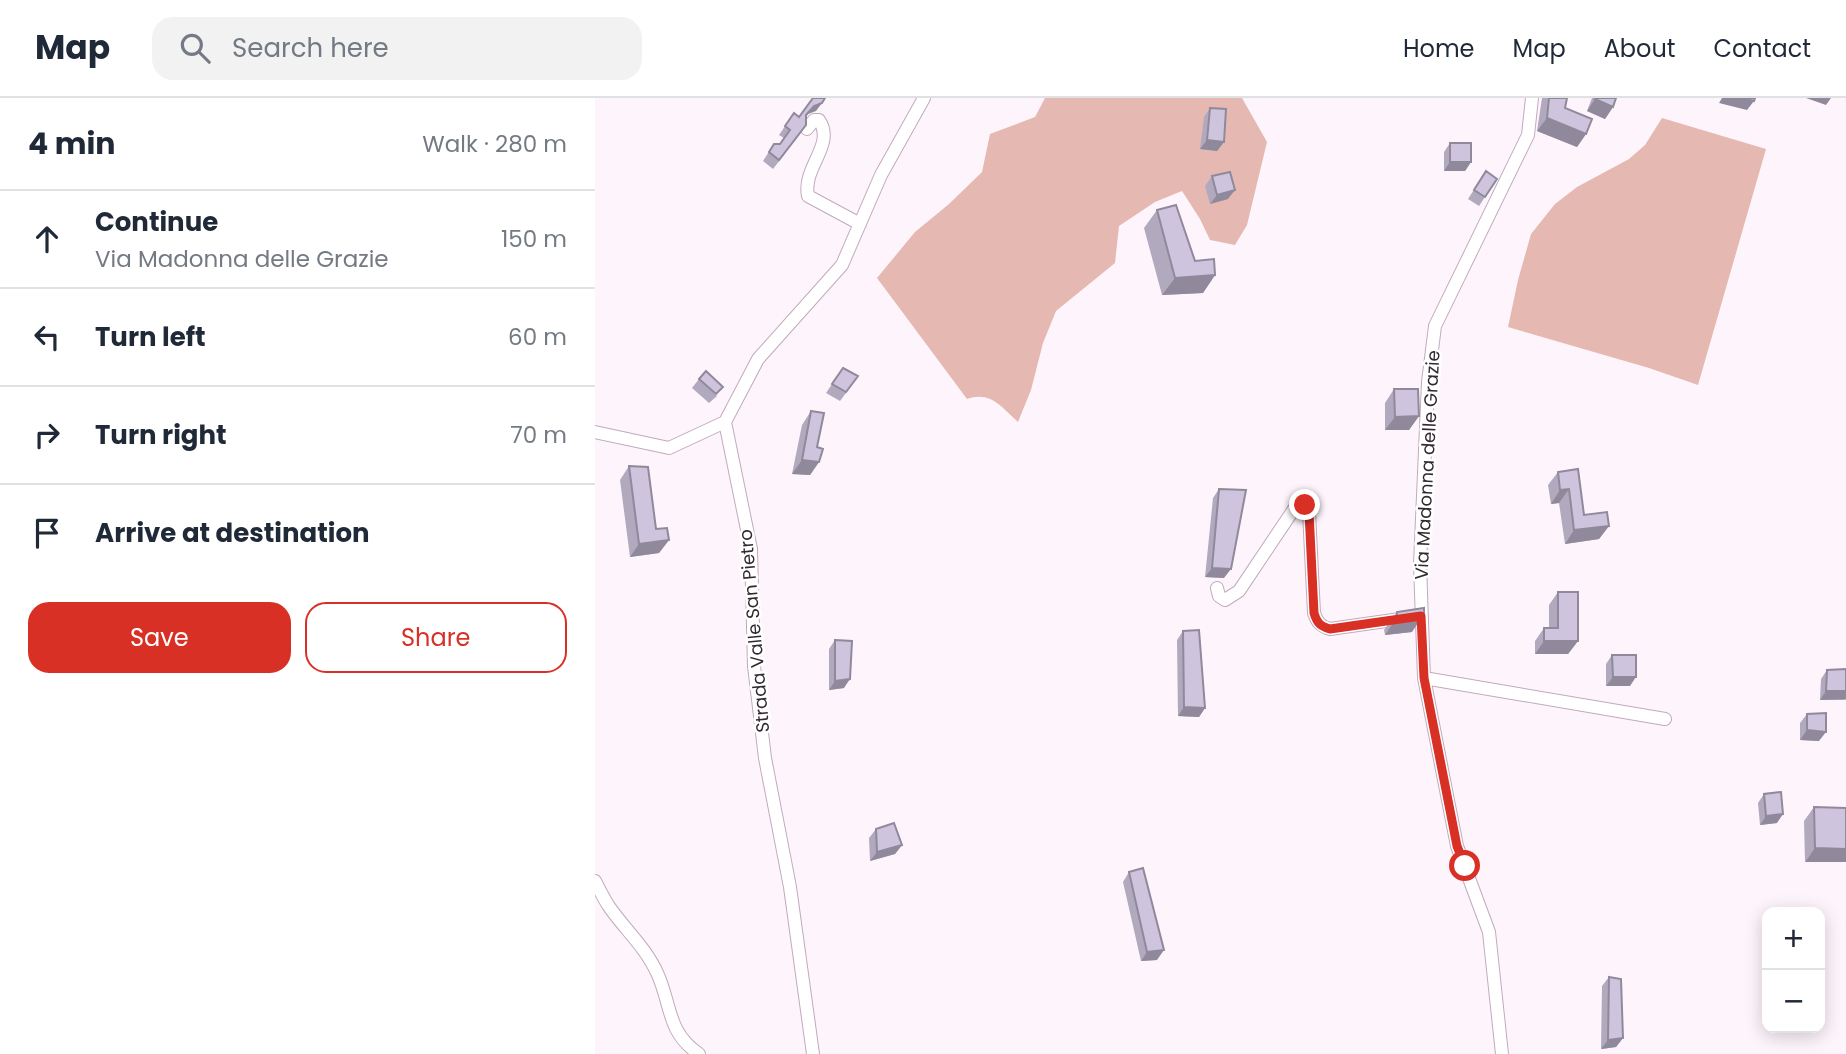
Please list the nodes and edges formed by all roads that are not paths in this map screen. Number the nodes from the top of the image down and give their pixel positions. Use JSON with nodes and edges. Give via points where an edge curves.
{"nodes":[{"id":1,"x":923,"y":98,"type":"edge"},
{"id":2,"x":1532,"y":98,"type":"edge"},
{"id":3,"x":807,"y":129,"type":"edge"},
{"id":4,"x":860,"y":224,"type":"junction"},
{"id":5,"x":725,"y":422,"type":"junction"},
{"id":6,"x":595,"y":432,"type":"edge"},
{"id":7,"x":1217,"y":588,"type":"dead end"},
{"id":8,"x":1421,"y":616,"type":"junction"},
{"id":9,"x":1424,"y":678,"type":"junction"},
{"id":10,"x":1665,"y":719,"type":"dead end"},
{"id":11,"x":595,"y":881,"type":"edge"},
{"id":12,"x":810,"y":1052,"type":"edge"},
{"id":13,"x":699,"y":1054,"type":"edge"},
{"id":14,"x":1502,"y":1054,"type":"edge"}],
"edges":[{"from":1,"to":4,"type":"street"},
{"from":2,"to":8,"type":"street","name":"Via Madonna delle Grazie","via":[[1528,135],[1435,326],[1428,383]]},
{"from":3,"to":4,"type":"street","via":[[819,120],[825,132],[809,171],[808,196]]},
{"from":4,"to":5,"type":"street","via":[[842,265],[758,359]]},
{"from":5,"to":6,"type":"street","via":[[669,448]]},
{"from":5,"to":12,"type":"street","name":"Strada Valle San Pietro","via":[[751,549],[755,679],[790,887]]},
{"from":7,"to":8,"type":"street","via":[[1225,600],[1239,591],[1301,504],[1309,512],[1316,622],[1330,629]]},
{"from":8,"to":9,"type":"street","name":"Via Madonna delle Grazie"},
{"from":9,"to":10,"type":"street"},
{"from":9,"to":14,"type":"street","name":"Via Madonna delle Grazie","via":[[1457,846],[1489,932]]},
{"from":11,"to":13,"type":"street","via":[[658,974],[680,1037]]}]}
